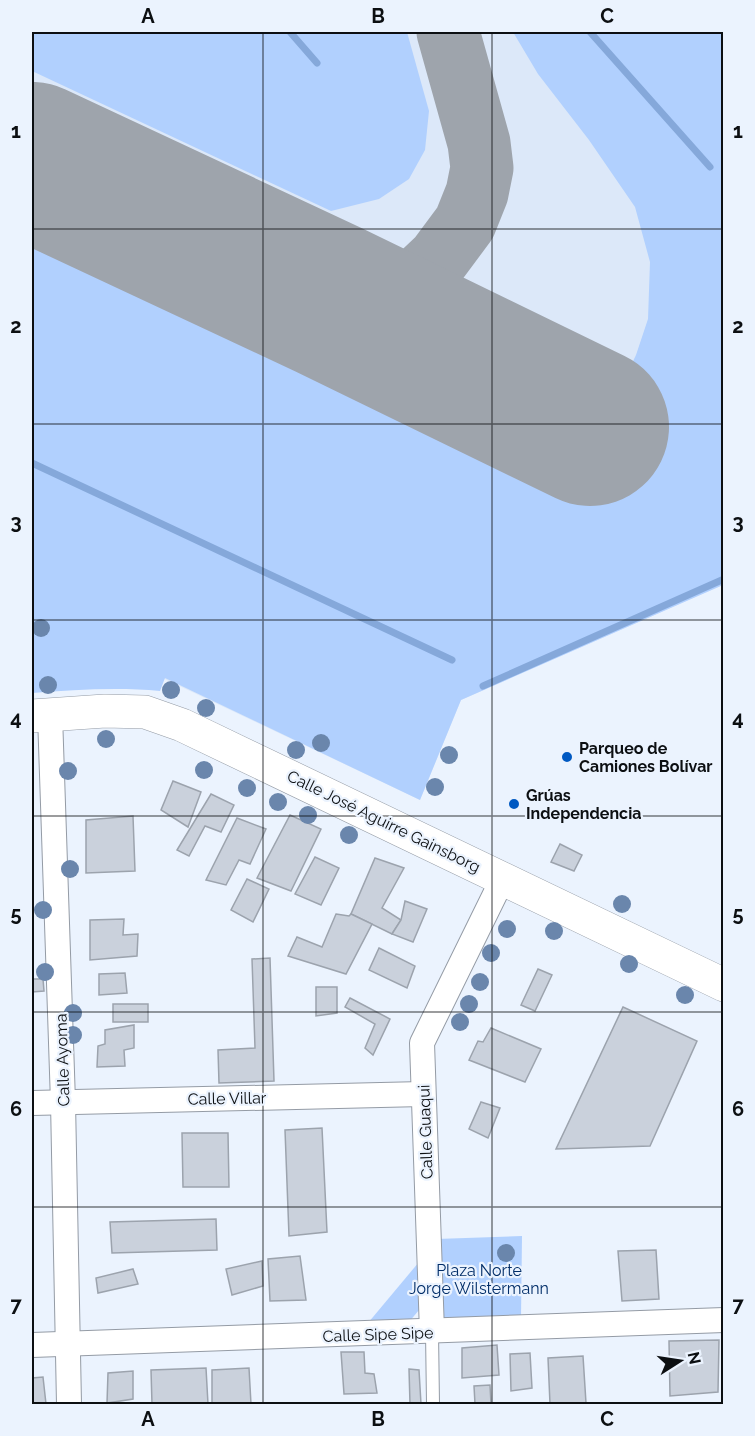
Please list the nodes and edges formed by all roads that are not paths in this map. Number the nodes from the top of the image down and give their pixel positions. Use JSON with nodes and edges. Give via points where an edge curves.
{"nodes":[{"id":1,"x":41,"y":716,"type":"edge"},
{"id":2,"x":503,"y":878,"type":"junction"},
{"id":3,"x":723,"y":985,"type":"edge"},
{"id":4,"x":423,"y":1094,"type":"junction"},
{"id":5,"x":63,"y":1102,"type":"junction"},
{"id":6,"x":32,"y":1103,"type":"edge"},
{"id":7,"x":723,"y":1320,"type":"edge"},
{"id":8,"x":432,"y":1332,"type":"junction"},
{"id":9,"x":67,"y":1344,"type":"junction"},
{"id":10,"x":32,"y":1345,"type":"edge"},
{"id":11,"x":69,"y":1404,"type":"edge"},
{"id":12,"x":434,"y":1404,"type":"edge"}],
"edges":[{"from":1,"to":2,"type":"highway","name":"Calle José Aguirre Gainsborg","via":[[145,712],[182,725]]},
{"from":1,"to":5,"type":"street","name":"Calle Ayoma"},
{"from":2,"to":3,"type":"highway","name":"Calle José Aguirre Gainsborg"},
{"from":2,"to":4,"type":"street","name":"Calle Guaqui","via":[[422,1043]]},
{"from":4,"to":5,"type":"street","name":"Calle Villar"},
{"from":4,"to":8,"type":"street","name":"Calle Guaqui"},
{"from":5,"to":6,"type":"street","name":"Calle Villar"},
{"from":5,"to":9,"type":"street","name":"Calle Ayoma"},
{"from":7,"to":8,"type":"street","name":"Calle Sipe Sipe"},
{"from":8,"to":9,"type":"street","name":"Calle Sipe Sipe"},
{"from":8,"to":12,"type":"lane","name":"Calle Guaqui"},
{"from":9,"to":10,"type":"street","name":"Calle Sipe Sipe"},
{"from":9,"to":11,"type":"street","name":"Calle Ayoma"}]}
